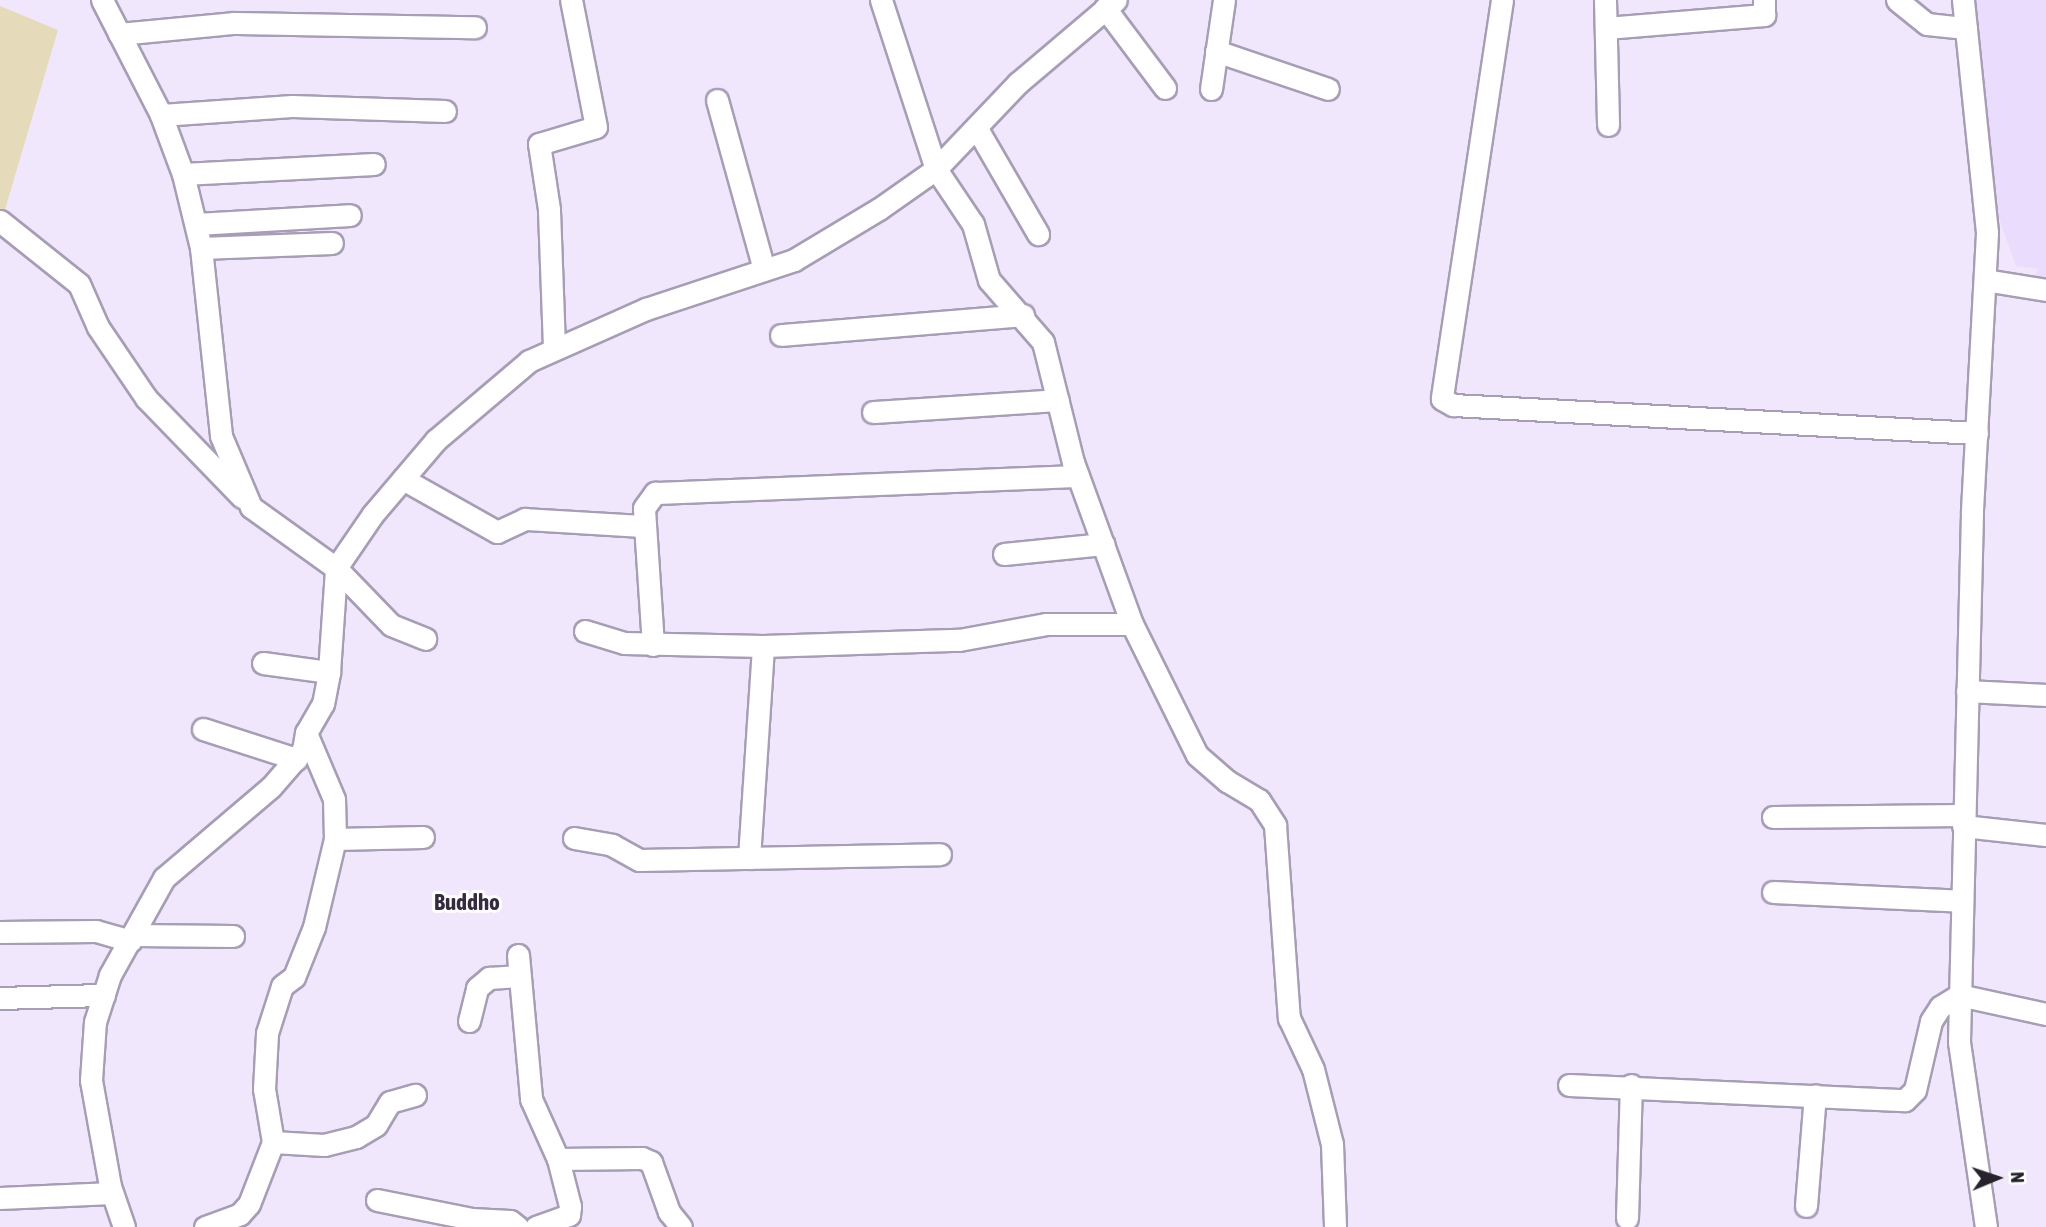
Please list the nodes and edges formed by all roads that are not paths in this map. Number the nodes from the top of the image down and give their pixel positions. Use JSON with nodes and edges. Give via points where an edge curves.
{"nodes":[{"id":1,"x":102,"y":0,"type":"edge"},
{"id":2,"x":571,"y":0,"type":"edge"},
{"id":3,"x":881,"y":0,"type":"edge"},
{"id":4,"x":1224,"y":0,"type":"edge"},
{"id":5,"x":1502,"y":0,"type":"edge"},
{"id":6,"x":1605,"y":0,"type":"edge"},
{"id":7,"x":1764,"y":0,"type":"edge"},
{"id":8,"x":1897,"y":0,"type":"edge"},
{"id":9,"x":1963,"y":0,"type":"edge"},
{"id":10,"x":1112,"y":3,"type":"edge"},
{"id":11,"x":475,"y":27,"type":"dead end"},
{"id":12,"x":1606,"y":28,"type":"junction"},
{"id":13,"x":1966,"y":28,"type":"junction"},
{"id":14,"x":119,"y":34,"type":"junction"},
{"id":15,"x":1216,"y":51,"type":"junction"},
{"id":16,"x":1165,"y":88,"type":"dead end"},
{"id":17,"x":1211,"y":89,"type":"dead end"},
{"id":18,"x":1328,"y":89,"type":"dead end"},
{"id":19,"x":717,"y":100,"type":"dead end"},
{"id":20,"x":444,"y":111,"type":"dead end"},
{"id":21,"x":161,"y":115,"type":"junction"},
{"id":22,"x":1608,"y":125,"type":"dead end"},
{"id":23,"x":976,"y":127,"type":"junction"},
{"id":24,"x":374,"y":164,"type":"dead end"},
{"id":25,"x":936,"y":169,"type":"junction"},
{"id":26,"x":183,"y":174,"type":"junction"},
{"id":27,"x":350,"y":215,"type":"dead end"},
{"id":28,"x":0,"y":221,"type":"edge"},
{"id":29,"x":196,"y":224,"type":"junction"},
{"id":30,"x":1038,"y":234,"type":"dead end"},
{"id":31,"x":332,"y":243,"type":"dead end"},
{"id":32,"x":201,"y":248,"type":"junction"},
{"id":33,"x":764,"y":270,"type":"junction"},
{"id":34,"x":1984,"y":280,"type":"junction"},
{"id":35,"x":2046,"y":290,"type":"edge"},
{"id":36,"x":1023,"y":315,"type":"junction"},
{"id":37,"x":781,"y":335,"type":"dead end"},
{"id":38,"x":554,"y":347,"type":"junction"},
{"id":39,"x":1058,"y":400,"type":"junction"},
{"id":40,"x":873,"y":412,"type":"dead end"},
{"id":41,"x":1977,"y":433,"type":"junction"},
{"id":42,"x":1078,"y":476,"type":"junction"},
{"id":43,"x":403,"y":479,"type":"junction"},
{"id":44,"x":251,"y":507,"type":"junction"},
{"id":45,"x":644,"y":526,"type":"junction"},
{"id":46,"x":1104,"y":544,"type":"junction"},
{"id":47,"x":1004,"y":554,"type":"dead end"},
{"id":48,"x":336,"y":568,"type":"junction"},
{"id":49,"x":1132,"y":624,"type":"junction"},
{"id":50,"x":585,"y":631,"type":"dead end"},
{"id":51,"x":425,"y":639,"type":"dead end"},
{"id":52,"x":653,"y":645,"type":"junction"},
{"id":53,"x":762,"y":646,"type":"junction"},
{"id":54,"x":263,"y":663,"type":"dead end"},
{"id":55,"x":329,"y":672,"type":"junction"},
{"id":56,"x":1967,"y":691,"type":"junction"},
{"id":57,"x":2046,"y":695,"type":"edge"},
{"id":58,"x":203,"y":729,"type":"dead end"},
{"id":59,"x":306,"y":733,"type":"junction"},
{"id":60,"x":296,"y":759,"type":"junction"},
{"id":61,"x":1773,"y":817,"type":"dead end"},
{"id":62,"x":1963,"y":821,"type":"junction"},
{"id":63,"x":2046,"y":835,"type":"edge"},
{"id":64,"x":423,"y":837,"type":"dead end"},
{"id":65,"x":574,"y":838,"type":"dead end"},
{"id":66,"x":335,"y":839,"type":"junction"},
{"id":67,"x":940,"y":854,"type":"dead end"},
{"id":68,"x":749,"y":858,"type":"junction"},
{"id":69,"x":1773,"y":892,"type":"dead end"},
{"id":70,"x":1961,"y":901,"type":"junction"},
{"id":71,"x":0,"y":932,"type":"edge"},
{"id":72,"x":233,"y":936,"type":"dead end"},
{"id":73,"x":132,"y":938,"type":"junction"},
{"id":74,"x":104,"y":995,"type":"junction"},
{"id":75,"x":1959,"y":995,"type":"junction"},
{"id":76,"x":0,"y":998,"type":"edge"},
{"id":77,"x":2046,"y":1014,"type":"edge"},
{"id":78,"x":469,"y":1021,"type":"dead end"},
{"id":79,"x":1569,"y":1085,"type":"dead end"},
{"id":80,"x":1631,"y":1085,"type":"junction"},
{"id":81,"x":415,"y":1095,"type":"dead end"},
{"id":82,"x":1815,"y":1095,"type":"junction"},
{"id":83,"x":273,"y":1142,"type":"junction"},
{"id":84,"x":558,"y":1159,"type":"junction"},
{"id":85,"x":112,"y":1193,"type":"junction"},
{"id":86,"x":0,"y":1198,"type":"edge"},
{"id":87,"x":377,"y":1200,"type":"dead end"},
{"id":88,"x":1806,"y":1206,"type":"dead end"},
{"id":89,"x":1627,"y":1218,"type":"dead end"},
{"id":90,"x":124,"y":1227,"type":"edge"},
{"id":91,"x":205,"y":1227,"type":"edge"},
{"id":92,"x":518,"y":1227,"type":"edge"},
{"id":93,"x":536,"y":1227,"type":"edge"},
{"id":94,"x":681,"y":1227,"type":"edge"},
{"id":95,"x":1335,"y":1227,"type":"edge"},
{"id":96,"x":1986,"y":1227,"type":"edge"}],
"edges":[{"from":1,"to":14,"type":"street"},
{"from":2,"to":38,"type":"street","via":[[596,127],[539,144],[549,209]]},
{"from":3,"to":25,"type":"street"},
{"from":4,"to":15,"type":"street"},
{"from":5,"to":41,"type":"street","via":[[1442,400],[1453,405]]},
{"from":6,"to":12,"type":"street"},
{"from":7,"to":12,"type":"street","via":[[1764,15]]},
{"from":8,"to":13,"type":"street","via":[[1927,24]]},
{"from":9,"to":13,"type":"street"},
{"from":10,"to":16,"type":"street"},
{"from":10,"to":23,"type":"street","via":[[1018,83]]},
{"from":11,"to":14,"type":"street","via":[[247,22]]},
{"from":12,"to":22,"type":"street"},
{"from":13,"to":34,"type":"street","via":[[1987,233]]},
{"from":14,"to":21,"type":"street"},
{"from":15,"to":17,"type":"street"},
{"from":15,"to":18,"type":"street"},
{"from":19,"to":33,"type":"street"},
{"from":20,"to":21,"type":"street","via":[[292,106]]},
{"from":21,"to":26,"type":"street"},
{"from":23,"to":25,"type":"street"},
{"from":23,"to":30,"type":"street"},
{"from":24,"to":26,"type":"street"},
{"from":25,"to":33,"type":"street","via":[[794,260]]},
{"from":25,"to":36,"type":"street","via":[[973,224],[992,286]]},
{"from":26,"to":29,"type":"street"},
{"from":27,"to":29,"type":"street"},
{"from":28,"to":44,"type":"street","via":[[79,284],[98,327],[146,398]]},
{"from":29,"to":32,"type":"street"},
{"from":31,"to":32,"type":"street"},
{"from":32,"to":44,"type":"street","via":[[221,436]]},
{"from":33,"to":38,"type":"street","via":[[646,309]]},
{"from":34,"to":35,"type":"street"},
{"from":34,"to":41,"type":"street"},
{"from":36,"to":37,"type":"street"},
{"from":36,"to":39,"type":"street","via":[[1043,342]]},
{"from":38,"to":43,"type":"street","via":[[484,396]]},
{"from":39,"to":40,"type":"street"},
{"from":39,"to":42,"type":"street"},
{"from":41,"to":56,"type":"street"},
{"from":42,"to":45,"type":"street","via":[[655,493],[644,508]]},
{"from":42,"to":46,"type":"street"},
{"from":43,"to":45,"type":"street","via":[[497,532],[525,519]]},
{"from":43,"to":48,"type":"street"},
{"from":44,"to":48,"type":"street"},
{"from":45,"to":52,"type":"street"},
{"from":46,"to":47,"type":"street"},
{"from":46,"to":49,"type":"street"},
{"from":48,"to":51,"type":"street","via":[[391,625]]},
{"from":48,"to":55,"type":"street"},
{"from":49,"to":53,"type":"street","via":[[1045,624],[959,640]]},
{"from":49,"to":95,"type":"street","via":[[1198,755],[1259,800],[1275,825],[1289,1018],[1313,1069],[1332,1144]]},
{"from":50,"to":52,"type":"street","via":[[624,643]]},
{"from":52,"to":53,"type":"street"},
{"from":53,"to":68,"type":"street"},
{"from":54,"to":55,"type":"street"},
{"from":55,"to":59,"type":"street","via":[[323,704]]},
{"from":56,"to":57,"type":"street"},
{"from":56,"to":62,"type":"street"},
{"from":58,"to":60,"type":"street"},
{"from":59,"to":60,"type":"street"},
{"from":59,"to":66,"type":"street","via":[[334,799]]},
{"from":60,"to":73,"type":"street","via":[[271,788],[164,878]]},
{"from":61,"to":62,"type":"street"},
{"from":62,"to":63,"type":"street"},
{"from":62,"to":70,"type":"street"},
{"from":64,"to":66,"type":"street"},
{"from":65,"to":68,"type":"street","via":[[612,845],[639,860]]},
{"from":66,"to":83,"type":"street","via":[[314,927],[294,976],[282,986],[267,1033],[264,1089]]},
{"from":67,"to":68,"type":"street"},
{"from":69,"to":70,"type":"street"},
{"from":70,"to":75,"type":"street"},
{"from":71,"to":73,"type":"street","via":[[96,932]]},
{"from":72,"to":73,"type":"street"},
{"from":73,"to":74,"type":"street"},
{"from":74,"to":76,"type":"street"},
{"from":74,"to":85,"type":"street","via":[[95,1023],[91,1080]]},
{"from":75,"to":77,"type":"street"},
{"from":75,"to":82,"type":"street","via":[[1940,1007],[1931,1021],[1915,1090],[1905,1100]]},
{"from":75,"to":96,"type":"street","via":[[1959,1042]]},
{"from":78,"to":84,"type":"street","via":[[477,988],[519,965],[531,1099]]},
{"from":79,"to":80,"type":"street"},
{"from":80,"to":82,"type":"street"},
{"from":80,"to":89,"type":"street"},
{"from":81,"to":83,"type":"street","via":[[390,1102],[376,1125],[356,1137],[324,1144]]},
{"from":82,"to":88,"type":"street"},
{"from":83,"to":91,"type":"street","via":[[249,1204],[240,1214]]},
{"from":84,"to":93,"type":"street","via":[[569,1215]]},
{"from":84,"to":94,"type":"street","via":[[642,1158],[651,1163],[669,1212]]},
{"from":85,"to":86,"type":"street"},
{"from":85,"to":90,"type":"street"},
{"from":87,"to":92,"type":"street"}]}
